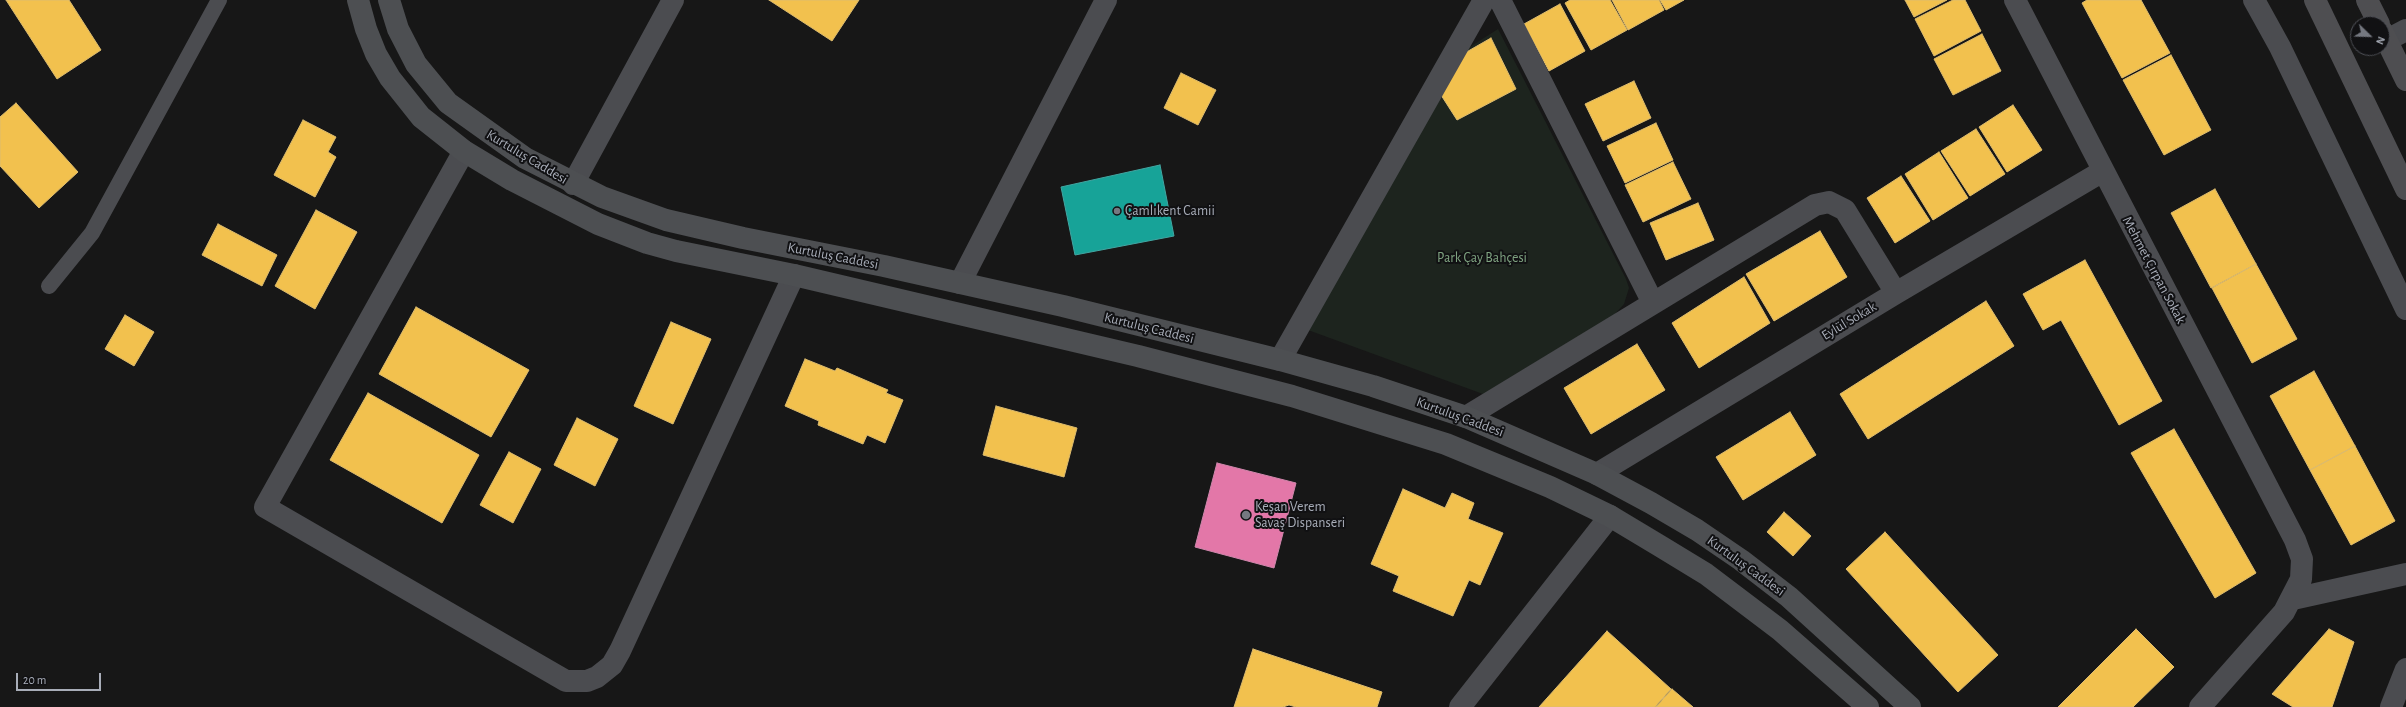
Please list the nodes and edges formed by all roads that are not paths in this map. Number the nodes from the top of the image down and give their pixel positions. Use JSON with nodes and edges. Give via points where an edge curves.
{"nodes":[{"id":1,"x":219,"y":0,"type":"edge"},
{"id":2,"x":358,"y":0,"type":"edge"},
{"id":3,"x":389,"y":0,"type":"edge"},
{"id":4,"x":673,"y":0,"type":"edge"},
{"id":5,"x":1106,"y":0,"type":"edge"},
{"id":6,"x":1484,"y":0,"type":"edge"},
{"id":7,"x":1500,"y":0,"type":"edge"},
{"id":8,"x":2015,"y":0,"type":"edge"},
{"id":9,"x":2254,"y":0,"type":"edge"},
{"id":10,"x":2315,"y":0,"type":"edge"},
{"id":11,"x":2367,"y":0,"type":"edge"},
{"id":12,"x":2375,"y":16,"type":"edge"},
{"id":13,"x":2406,"y":30,"type":"edge"},
{"id":14,"x":2390,"y":31,"type":"edge"},
{"id":15,"x":2390,"y":47,"type":"edge"},
{"id":16,"x":2406,"y":80,"type":"edge"},
{"id":17,"x":464,"y":151,"type":"junction"},
{"id":18,"x":2103,"y":171,"type":"junction"},
{"id":19,"x":573,"y":184,"type":"junction"},
{"id":20,"x":2406,"y":190,"type":"edge"},
{"id":21,"x":794,"y":275,"type":"junction"},
{"id":22,"x":960,"y":283,"type":"junction"},
{"id":23,"x":49,"y":286,"type":"dead end"},
{"id":24,"x":1896,"y":293,"type":"junction"},
{"id":25,"x":1653,"y":303,"type":"junction"},
{"id":26,"x":2406,"y":309,"type":"edge"},
{"id":27,"x":1280,"y":360,"type":"junction"},
{"id":28,"x":1466,"y":417,"type":"junction"},
{"id":29,"x":1597,"y":474,"type":"junction"},
{"id":30,"x":1610,"y":516,"type":"junction"},
{"id":31,"x":2406,"y":574,"type":"edge"},
{"id":32,"x":2293,"y":599,"type":"junction"},
{"id":33,"x":2406,"y":669,"type":"edge"},
{"id":34,"x":1460,"y":707,"type":"edge"},
{"id":35,"x":1868,"y":707,"type":"edge"},
{"id":36,"x":1910,"y":707,"type":"edge"},
{"id":37,"x":2200,"y":707,"type":"edge"},
{"id":38,"x":2391,"y":707,"type":"edge"}],
"edges":[{"from":1,"to":23,"type":"lane","via":[[92,233]]},
{"from":2,"to":17,"type":"main road","name":"Kurtuluş Caddesi","via":[[376,54],[390,78],[422,117]]},
{"from":3,"to":19,"type":"main road","name":"Kurtuluş Caddesi","via":[[398,29],[416,64],[448,103],[525,158]]},
{"from":4,"to":19,"type":"street"},
{"from":5,"to":22,"type":"street"},
{"from":6,"to":27,"type":"street"},
{"from":7,"to":25,"type":"street"},
{"from":8,"to":18,"type":"street","name":"Mehmet Çırpan Sokak"},
{"from":9,"to":26,"type":"street","via":[[2280,47]]},
{"from":10,"to":20,"type":"highway"},
{"from":11,"to":12,"type":"highway"},
{"from":13,"to":14,"type":"street"},
{"from":15,"to":16,"type":"highway"},
{"from":17,"to":21,"type":"main road","name":"Kurtuluş Caddesi","via":[[558,204],[626,235],[676,251]]},
{"from":17,"to":21,"type":"street","via":[[265,507],[566,680],[588,681],[597,677],[612,665],[620,651]]},
{"from":18,"to":24,"type":"street","name":"Eylül Sokak"},
{"from":18,"to":32,"type":"street","name":"Mehmet Çırpan Sokak","via":[[2295,540],[2302,559],[2301,579]]},
{"from":19,"to":22,"type":"main road","name":"Kurtuluş Caddesi","via":[[620,205],[666,220]]},
{"from":21,"to":30,"type":"main road","name":"Kurtuluş Caddesi","via":[[1138,356],[1351,413],[1485,459]]},
{"from":22,"to":27,"type":"main road","name":"Kurtuluş Caddesi"},
{"from":24,"to":25,"type":"street","via":[[1851,217],[1838,205],[1829,202],[1815,205]]},
{"from":24,"to":29,"type":"street","name":"Eylül Sokak"},
{"from":25,"to":28,"type":"street"},
{"from":27,"to":28,"type":"main road","name":"Kurtuluş Caddesi","via":[[1373,386]]},
{"from":28,"to":29,"type":"main road","name":"Kurtuluş Caddesi"},
{"from":29,"to":36,"type":"main road","name":"Kurtuluş Caddesi","via":[[1651,503],[1741,560],[1825,628]]},
{"from":30,"to":34,"type":"street"},
{"from":30,"to":35,"type":"main road","name":"Kurtuluş Caddesi","via":[[1706,574],[1780,630]]},
{"from":31,"to":32,"type":"street"},
{"from":32,"to":37,"type":"street","name":"Mehmet Çırpan Sokak"},
{"from":33,"to":38,"type":"street"}]}
